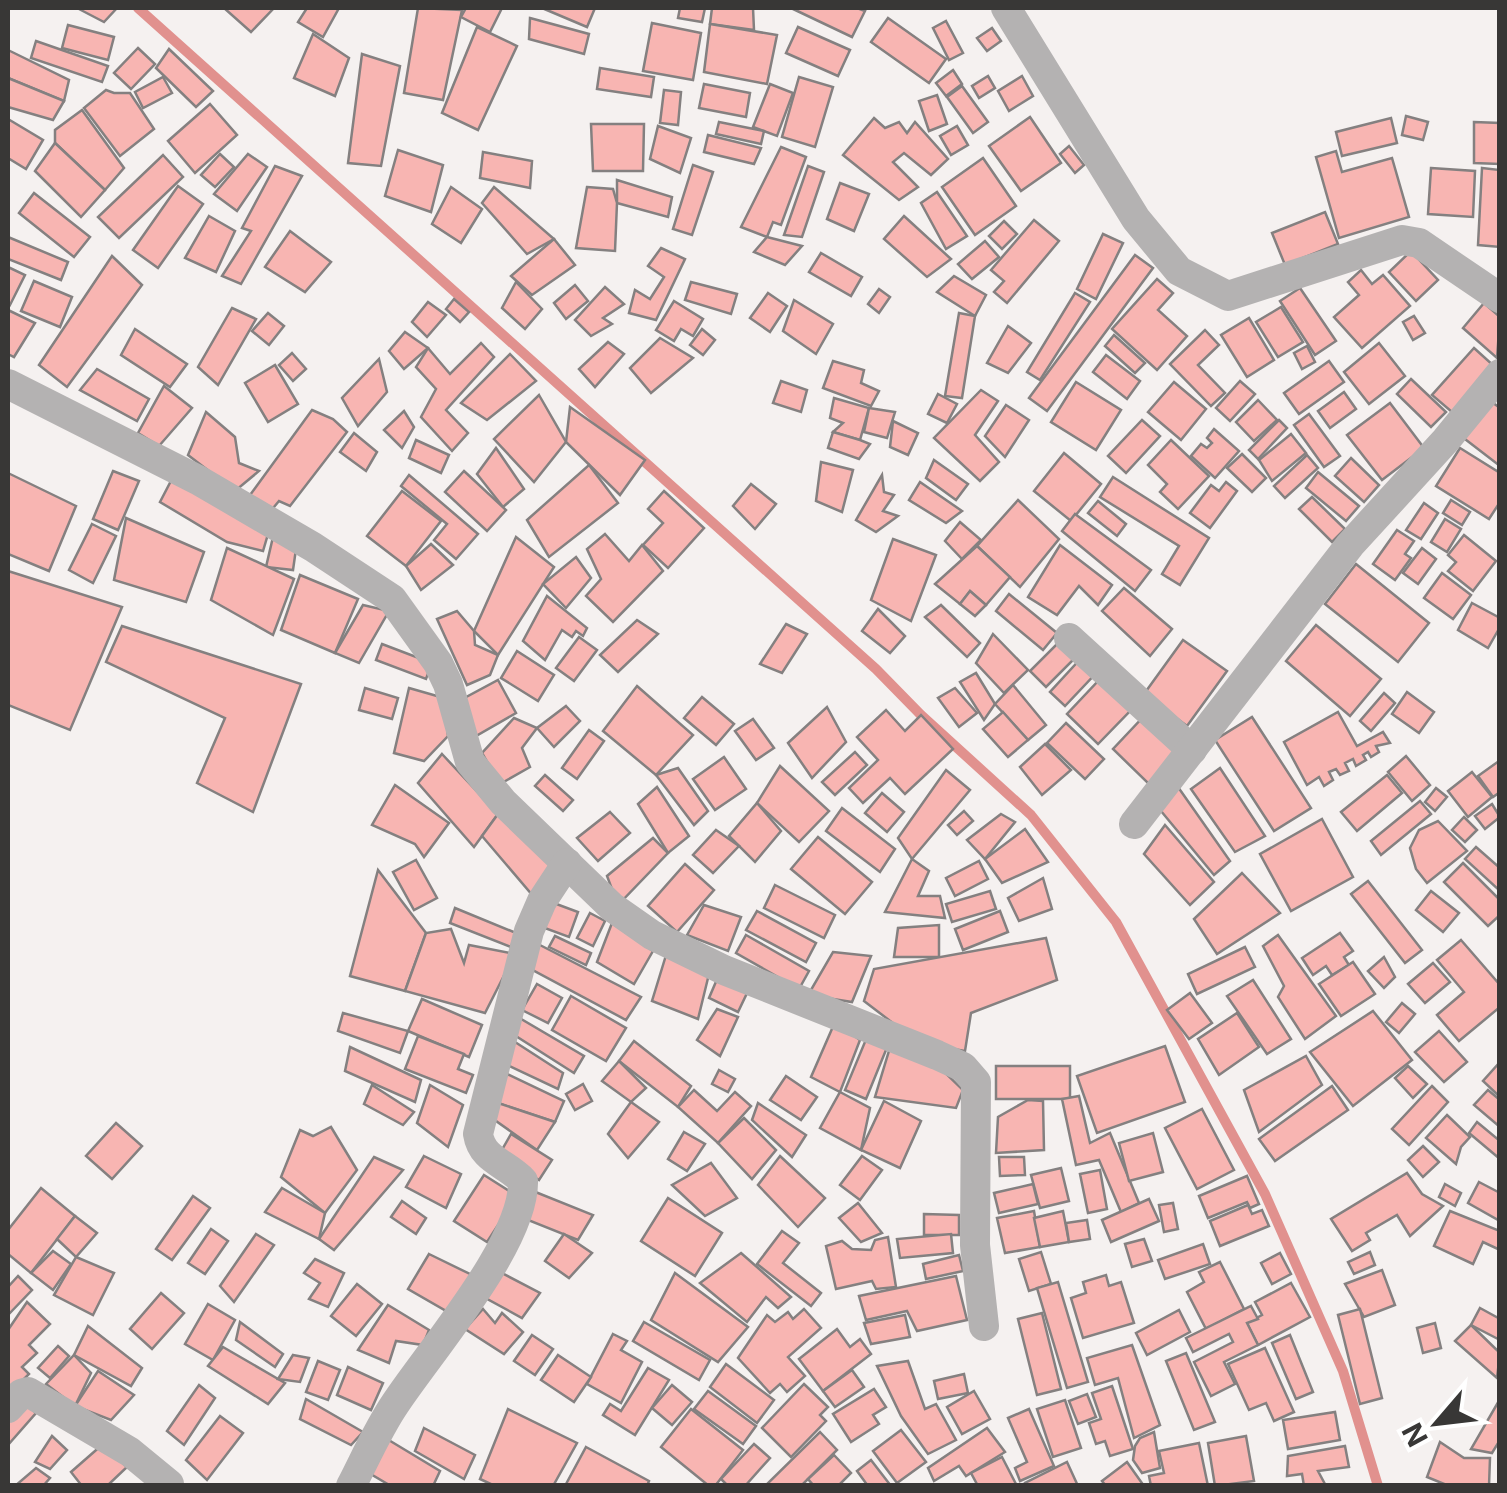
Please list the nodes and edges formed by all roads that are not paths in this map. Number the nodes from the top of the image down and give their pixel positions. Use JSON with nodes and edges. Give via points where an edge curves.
{"nodes":[{"id":1,"x":1006,"y":8,"type":"edge"},
{"id":2,"x":1500,"y":298,"type":"edge"},
{"id":3,"x":1500,"y":374,"type":"edge"},
{"id":4,"x":8,"y":384,"type":"edge"},
{"id":5,"x":1069,"y":638,"type":"dead end"},
{"id":6,"x":1192,"y":750,"type":"junction"},
{"id":7,"x":1134,"y":824,"type":"dead end"},
{"id":8,"x":568,"y":863,"type":"junction"},
{"id":9,"x":984,"y":1326,"type":"dead end"},
{"id":10,"x":8,"y":1408,"type":"edge"},
{"id":11,"x":170,"y":1484,"type":"edge"},
{"id":12,"x":351,"y":1486,"type":"edge"}],
"edges":[{"from":1,"to":2,"type":"street","via":[[1136,219],[1179,272],[1228,296],[1402,240],[1419,243]]},
{"from":3,"to":6,"type":"street","via":[[1350,546]]},
{"from":4,"to":8,"type":"street","via":[[198,480],[392,599],[438,663],[470,762]]},
{"from":5,"to":6,"type":"street"},
{"from":6,"to":7,"type":"street"},
{"from":8,"to":9,"type":"street","via":[[652,935],[970,1072],[976,1082],[975,1245]]},
{"from":8,"to":12,"type":"street","via":[[529,931],[478,1134],[488,1156],[523,1181],[522,1200],[487,1273],[392,1408]]},
{"from":10,"to":11,"type":"street","via":[[28,1392],[130,1452]]}]}
